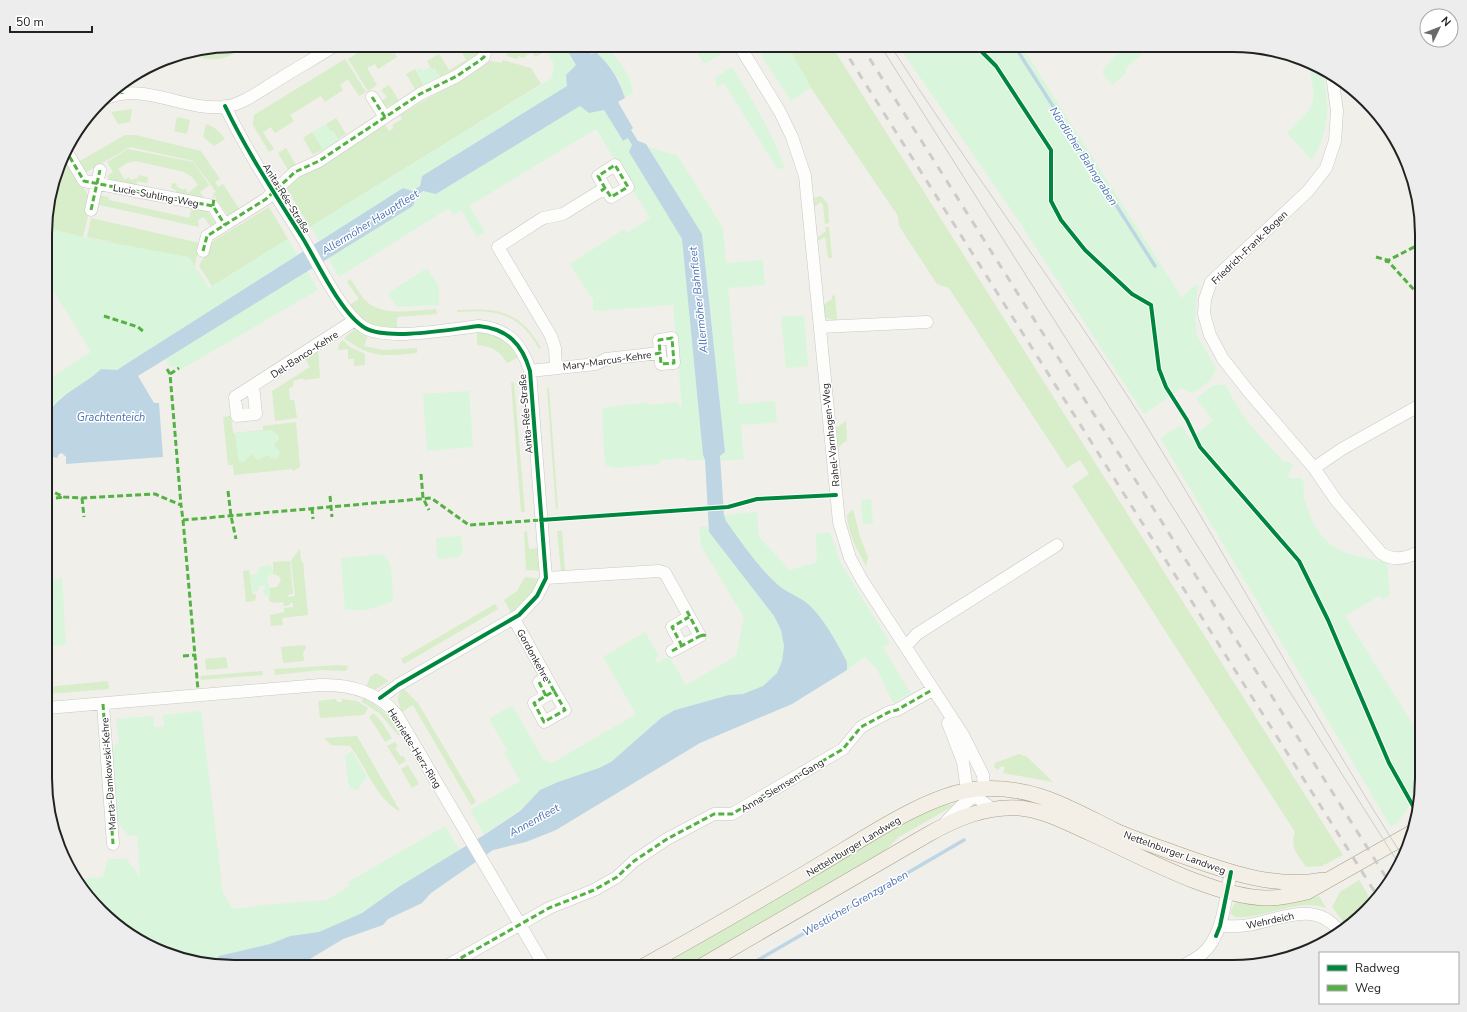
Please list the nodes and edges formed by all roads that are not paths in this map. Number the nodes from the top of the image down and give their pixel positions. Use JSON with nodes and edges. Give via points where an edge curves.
{"nodes":[{"id":1,"x":324,"y":52,"type":"edge"},
{"id":2,"x":485,"y":52,"type":"edge"},
{"id":3,"x":743,"y":52,"type":"edge"},
{"id":4,"x":1333,"y":82,"type":"edge"},
{"id":5,"x":124,"y":89,"type":"edge"},
{"id":6,"x":372,"y":97,"type":"dead end"},
{"id":7,"x":225,"y":106,"type":"junction"},
{"id":8,"x":390,"y":116,"type":"junction"},
{"id":9,"x":69,"y":156,"type":"edge"},
{"id":10,"x":100,"y":170,"type":"dead end"},
{"id":11,"x":98,"y":183,"type":"junction"},
{"id":12,"x":274,"y":191,"type":"junction"},
{"id":13,"x":609,"y":195,"type":"junction"},
{"id":14,"x":91,"y":210,"type":"dead end"},
{"id":15,"x":225,"y":225,"type":"junction"},
{"id":16,"x":203,"y":251,"type":"dead end"},
{"id":17,"x":355,"y":320,"type":"junction"},
{"id":18,"x":927,"y":322,"type":"dead end"},
{"id":19,"x":820,"y":327,"type":"junction"},
{"id":20,"x":659,"y":362,"type":"junction"},
{"id":21,"x":556,"y":367,"type":"junction"},
{"id":22,"x":530,"y":371,"type":"junction"},
{"id":23,"x":253,"y":386,"type":"dead end"},
{"id":24,"x":1415,"y":408,"type":"edge"},
{"id":25,"x":1314,"y":468,"type":"junction"},
{"id":26,"x":1057,"y":545,"type":"dead end"},
{"id":27,"x":1415,"y":554,"type":"edge"},
{"id":28,"x":546,"y":578,"type":"junction"},
{"id":29,"x":689,"y":617,"type":"junction"},
{"id":30,"x":514,"y":619,"type":"junction"},
{"id":31,"x":906,"y":646,"type":"junction"},
{"id":32,"x":539,"y":682,"type":"dead end"},
{"id":33,"x":932,"y":690,"type":"junction"},
{"id":34,"x":550,"y":694,"type":"junction"},
{"id":35,"x":380,"y":698,"type":"junction"},
{"id":36,"x":939,"y":702,"type":"junction"},
{"id":37,"x":103,"y":704,"type":"junction"},
{"id":38,"x":52,"y":708,"type":"edge"},
{"id":39,"x":975,"y":792,"type":"junction"},
{"id":40,"x":994,"y":810,"type":"junction"},
{"id":41,"x":942,"y":826,"type":"junction"},
{"id":42,"x":1405,"y":836,"type":"edge"},
{"id":43,"x":113,"y":844,"type":"dead end"},
{"id":44,"x":1231,"y":872,"type":"junction"},
{"id":45,"x":1331,"y":878,"type":"junction"},
{"id":46,"x":1227,"y":891,"type":"junction"},
{"id":47,"x":520,"y":925,"type":"junction"},
{"id":48,"x":1220,"y":926,"type":"junction"},
{"id":49,"x":1336,"y":928,"type":"edge"},
{"id":50,"x":458,"y":960,"type":"edge"},
{"id":51,"x":541,"y":960,"type":"edge"},
{"id":52,"x":654,"y":960,"type":"edge"},
{"id":53,"x":712,"y":960,"type":"edge"},
{"id":54,"x":1191,"y":960,"type":"edge"}],
"edges":[{"from":1,"to":7,"type":"street","via":[[248,98]]},
{"from":2,"to":8,"type":"street","via":[[482,59]]},
{"from":3,"to":19,"type":"street","name":"Rahel-Varnhagen-Weg","via":[[792,136],[805,176]]},
{"from":4,"to":25,"type":"street","name":"Friedrich-Frank-Bogen","via":[[1337,111],[1334,141],[1326,168],[1308,191],[1211,282],[1206,291],[1204,304],[1207,327],[1223,359]]},
{"from":5,"to":7,"type":"street","via":[[206,107]]},
{"from":6,"to":8,"type":"street"},
{"from":7,"to":12,"type":"street","name":"Anita-Rée-Straße"},
{"from":8,"to":12,"type":"street","via":[[324,158],[295,172]]},
{"from":9,"to":11,"type":"street","name":"Lucie-Suhling-Weg","via":[[84,180]]},
{"from":10,"to":11,"type":"street"},
{"from":11,"to":14,"type":"street"},
{"from":11,"to":15,"type":"street","name":"Lucie-Suhling-Weg","via":[[213,201]]},
{"from":12,"to":15,"type":"street","via":[[266,199]]},
{"from":12,"to":17,"type":"street","name":"Anita-Rée-Straße","via":[[326,278]]},
{"from":13,"to":13,"type":"street","via":[[597,176],[615,163],[630,187]]},
{"from":13,"to":21,"type":"street","via":[[563,214],[543,218],[498,247],[551,336],[555,348]]},
{"from":15,"to":16,"type":"street","via":[[207,236]]},
{"from":17,"to":22,"type":"street","name":"Anita-Rée-Straße","via":[[366,328],[391,334],[492,327],[505,333],[516,343],[526,358]]},
{"from":17,"to":23,"type":"street","name":"Del-Banco-Kehre"},
{"from":18,"to":19,"type":"street"},
{"from":19,"to":31,"type":"street","name":"Rahel-Varnhagen-Weg","via":[[832,461],[842,536],[862,580]]},
{"from":20,"to":20,"type":"street","name":"Mary-Marcus-Kehre","via":[[656,339],[672,336],[675,364]]},
{"from":20,"to":21,"type":"street","name":"Mary-Marcus-Kehre","via":[[606,359],[596,364]]},
{"from":21,"to":22,"type":"street","name":"Mary-Marcus-Kehre"},
{"from":22,"to":28,"type":"street","name":"Anita-Rée-Straße"},
{"from":24,"to":25,"type":"street","via":[[1342,449]]},
{"from":25,"to":27,"type":"street","name":"Friedrich-Frank-Bogen","via":[[1336,500],[1381,553],[1386,557],[1402,558]]},
{"from":26,"to":31,"type":"street","via":[[917,634]]},
{"from":28,"to":29,"type":"street","via":[[659,571],[665,573]]},
{"from":28,"to":30,"type":"street","name":"Anita-Rée-Straße","via":[[538,596]]},
{"from":29,"to":29,"type":"street","via":[[691,643],[672,627],[676,621]]},
{"from":30,"to":34,"type":"street","name":"Gordonkehre"},
{"from":30,"to":35,"type":"street","name":"Anita-Rée-Straße","via":[[398,685]]},
{"from":31,"to":33,"type":"street","name":"Rahel-Varnhagen-Weg"},
{"from":32,"to":34,"type":"street","name":"Gordonkehre"},
{"from":33,"to":36,"type":"street","name":"Rahel-Varnhagen-Weg"},
{"from":33,"to":47,"type":"street","name":"Anna-Siemsen-Gang","via":[[861,727],[843,749],[732,814],[714,814],[700,821],[634,861],[617,877],[594,890],[549,908]]},
{"from":34,"to":34,"type":"street","name":"Gordonkehre","via":[[534,703],[544,722],[568,710]]},
{"from":35,"to":37,"type":"street","name":"Henriette-Herz-Ring","via":[[351,687],[320,685]]},
{"from":35,"to":47,"type":"street","name":"Henriette-Herz-Ring","via":[[397,715]]},
{"from":36,"to":39,"type":"street","name":"Rahel-Varnhagen-Weg"},
{"from":36,"to":39,"type":"street","name":"Rahel-Varnhagen-Weg","via":[[963,735],[983,775]]},
{"from":37,"to":38,"type":"street","name":"Henriette-Herz-Ring"},
{"from":37,"to":43,"type":"street","name":"Marta-Damkowski-Kehre"},
{"from":39,"to":40,"type":"street"},
{"from":39,"to":41,"type":"street"},
{"from":39,"to":44,"type":"main road","name":"Nettelnburger Landweg","via":[[1002,789],[1034,793],[1064,804],[1146,843]]},
{"from":39,"to":52,"type":"main road","name":"Nettelnburger Landweg","via":[[950,795],[913,810]]},
{"from":40,"to":41,"type":"main road","name":"Nettelnburger Landweg","via":[[971,814]]},
{"from":40,"to":46,"type":"main road","name":"Nettelnburger Landweg","via":[[1018,808],[1048,814],[1196,881]]},
{"from":41,"to":53,"type":"main road","name":"Nettelnburger Landweg"},
{"from":42,"to":45,"type":"main road"},
{"from":44,"to":45,"type":"main road","name":"Nettelnburger Landweg","via":[[1273,881],[1307,882]]},
{"from":44,"to":46,"type":"street"},
{"from":45,"to":46,"type":"main road","name":"Nettelnburger Landweg","via":[[1307,892],[1291,896],[1267,898]]},
{"from":46,"to":48,"type":"street"},
{"from":47,"to":50,"type":"street","name":"Anna-Siemsen-Gang"},
{"from":47,"to":51,"type":"street","name":"Henriette-Herz-Ring"},
{"from":48,"to":49,"type":"street","name":"Wehrdeich","via":[[1248,925],[1294,914],[1312,914],[1324,916]]},
{"from":48,"to":54,"type":"street","via":[[1206,950]]}]}
